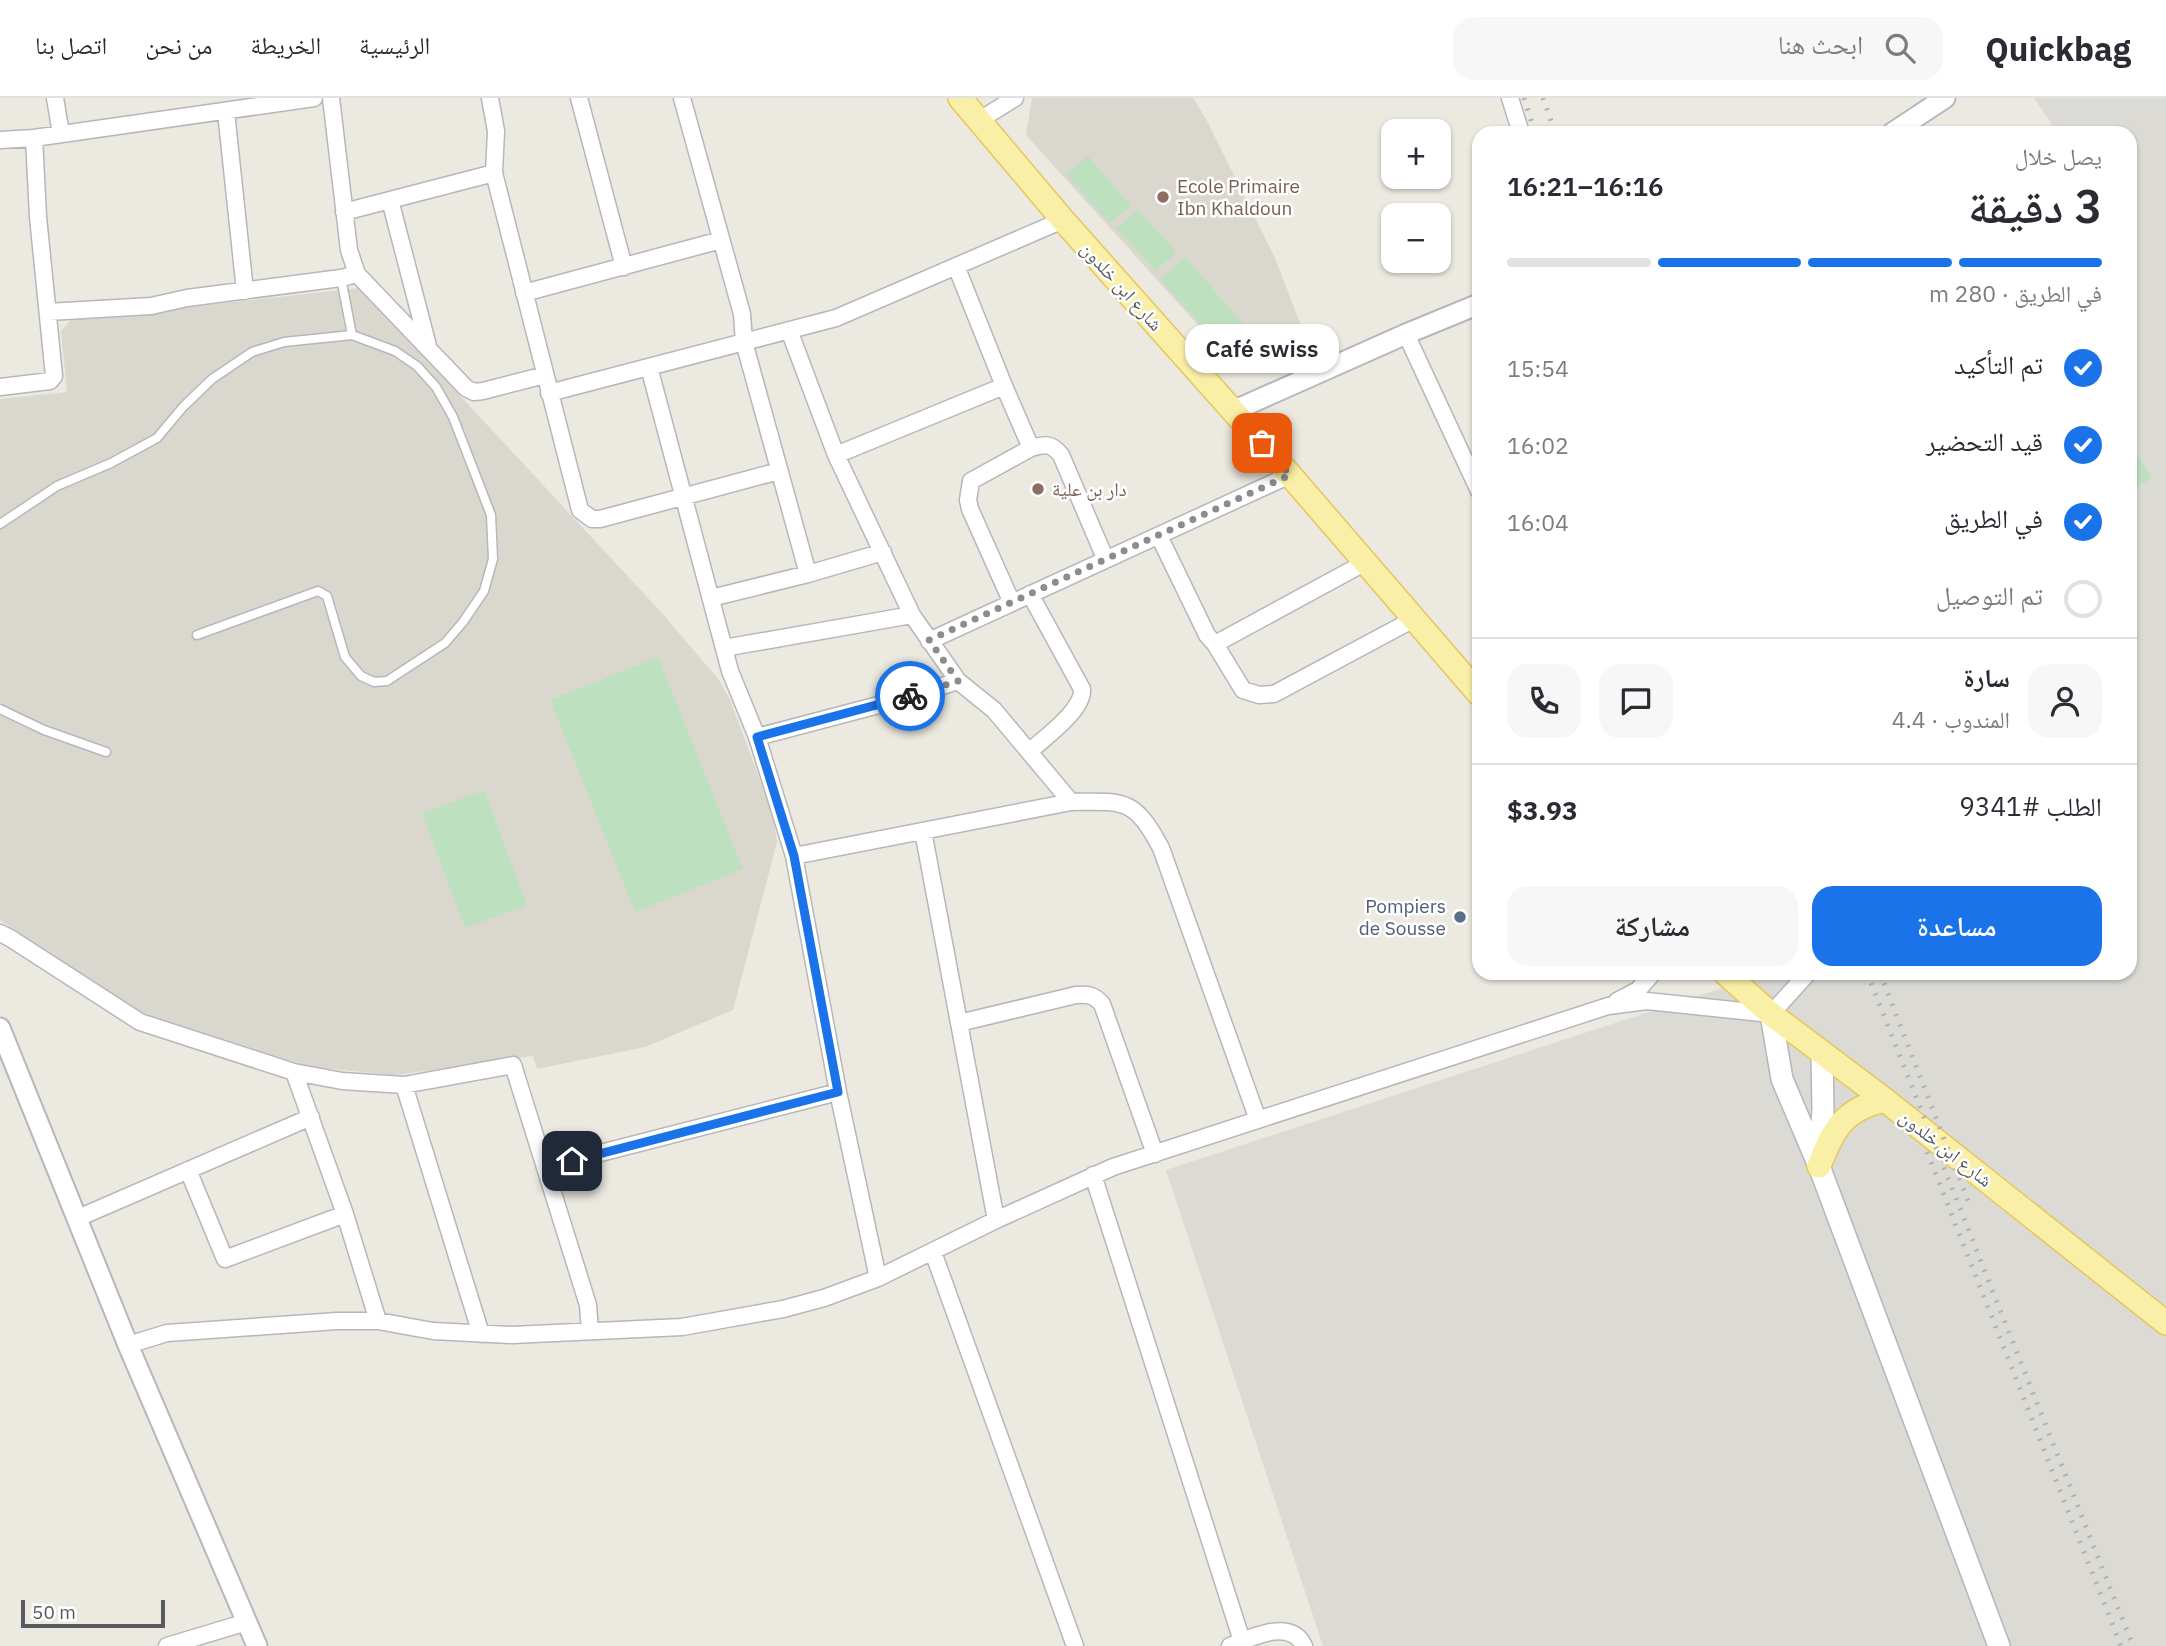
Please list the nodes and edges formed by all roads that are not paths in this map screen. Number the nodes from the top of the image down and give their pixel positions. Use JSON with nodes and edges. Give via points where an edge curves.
{"nodes":[{"id":1,"x":55,"y":98,"type":"edge"},
{"id":2,"x":314,"y":98,"type":"edge"},
{"id":3,"x":331,"y":98,"type":"edge"},
{"id":4,"x":491,"y":98,"type":"edge"},
{"id":5,"x":579,"y":98,"type":"edge"},
{"id":6,"x":682,"y":98,"type":"edge"},
{"id":7,"x":960,"y":98,"type":"edge"},
{"id":8,"x":1015,"y":98,"type":"edge"},
{"id":9,"x":1510,"y":98,"type":"edge"},
{"id":10,"x":1945,"y":98,"type":"edge"},
{"id":11,"x":258,"y":102,"type":"edge"},
{"id":12,"x":226,"y":112,"type":"junction"},
{"id":13,"x":978,"y":121,"type":"junction"},
{"id":14,"x":1519,"y":126,"type":"edge"},
{"id":15,"x":1903,"y":126,"type":"edge"},
{"id":16,"x":61,"y":134,"type":"junction"},
{"id":17,"x":34,"y":138,"type":"junction"},
{"id":18,"x":0,"y":140,"type":"edge"},
{"id":19,"x":494,"y":173,"type":"junction"},
{"id":20,"x":390,"y":200,"type":"junction"},
{"id":21,"x":344,"y":212,"type":"junction"},
{"id":22,"x":1063,"y":220,"type":"junction"},
{"id":23,"x":721,"y":240,"type":"junction"},
{"id":24,"x":956,"y":266,"type":"junction"},
{"id":25,"x":624,"y":267,"type":"junction"},
{"id":26,"x":357,"y":274,"type":"junction"},
{"id":27,"x":341,"y":278,"type":"junction"},
{"id":28,"x":245,"y":290,"type":"junction"},
{"id":29,"x":524,"y":293,"type":"junction"},
{"id":30,"x":1472,"y":307,"type":"edge"},
{"id":31,"x":48,"y":312,"type":"junction"},
{"id":32,"x":789,"y":330,"type":"junction"},
{"id":33,"x":1406,"y":334,"type":"junction"},
{"id":34,"x":352,"y":335,"type":"junction"},
{"id":35,"x":744,"y":342,"type":"junction"},
{"id":36,"x":429,"y":349,"type":"junction"},
{"id":37,"x":649,"y":367,"type":"junction"},
{"id":38,"x":545,"y":375,"type":"junction"},
{"id":39,"x":1004,"y":386,"type":"junction"},
{"id":40,"x":1,"y":387,"type":"edge"},
{"id":41,"x":549,"y":393,"type":"junction"},
{"id":42,"x":1233,"y":411,"type":"junction"},
{"id":43,"x":1031,"y":448,"type":"junction"},
{"id":44,"x":836,"y":454,"type":"junction"},
{"id":45,"x":779,"y":471,"type":"junction"},
{"id":46,"x":1290,"y":475,"type":"junction"},
{"id":47,"x":1472,"y":476,"type":"edge"},
{"id":48,"x":684,"y":497,"type":"junction"},
{"id":49,"x":0,"y":524,"type":"edge"},
{"id":50,"x":1159,"y":536,"type":"junction"},
{"id":51,"x":883,"y":552,"type":"junction"},
{"id":52,"x":1105,"y":558,"type":"junction"},
{"id":53,"x":1366,"y":562,"type":"junction"},
{"id":54,"x":808,"y":574,"type":"junction"},
{"id":55,"x":1030,"y":594,"type":"junction"},
{"id":56,"x":710,"y":598,"type":"junction"},
{"id":57,"x":1012,"y":603,"type":"junction"},
{"id":58,"x":912,"y":615,"type":"junction"},
{"id":59,"x":1415,"y":619,"type":"junction"},
{"id":60,"x":197,"y":635,"type":"dead end"},
{"id":61,"x":929,"y":640,"type":"junction"},
{"id":62,"x":1215,"y":644,"type":"junction"},
{"id":63,"x":724,"y":648,"type":"junction"},
{"id":64,"x":958,"y":681,"type":"junction"},
{"id":65,"x":1472,"y":681,"type":"edge"},
{"id":66,"x":0,"y":709,"type":"edge"},
{"id":67,"x":757,"y":737,"type":"junction"},
{"id":68,"x":1029,"y":751,"type":"junction"},
{"id":69,"x":106,"y":752,"type":"dead end"},
{"id":70,"x":1071,"y":802,"type":"junction"},
{"id":71,"x":923,"y":831,"type":"junction"},
{"id":72,"x":794,"y":856,"type":"junction"},
{"id":73,"x":0,"y":933,"type":"edge"},
{"id":74,"x":1647,"y":980,"type":"edge"},
{"id":75,"x":1734,"y":980,"type":"edge"},
{"id":76,"x":1802,"y":980,"type":"edge"},
{"id":77,"x":1608,"y":1006,"type":"junction"},
{"id":78,"x":1771,"y":1014,"type":"junction"},
{"id":79,"x":959,"y":1023,"type":"junction"},
{"id":80,"x":0,"y":1028,"type":"edge"},
{"id":81,"x":1822,"y":1053,"type":"junction"},
{"id":82,"x":294,"y":1072,"type":"junction"},
{"id":83,"x":404,"y":1085,"type":"junction"},
{"id":84,"x":838,"y":1092,"type":"junction"},
{"id":85,"x":1885,"y":1100,"type":"junction"},
{"id":86,"x":311,"y":1117,"type":"junction"},
{"id":87,"x":1258,"y":1120,"type":"junction"},
{"id":88,"x":1154,"y":1154,"type":"junction"},
{"id":89,"x":546,"y":1167,"type":"junction"},
{"id":90,"x":1819,"y":1167,"type":"junction"},
{"id":91,"x":188,"y":1170,"type":"junction"},
{"id":92,"x":1093,"y":1175,"type":"junction"},
{"id":93,"x":345,"y":1214,"type":"junction"},
{"id":94,"x":78,"y":1218,"type":"junction"},
{"id":95,"x":996,"y":1220,"type":"junction"},
{"id":96,"x":933,"y":1251,"type":"junction"},
{"id":97,"x":878,"y":1278,"type":"junction"},
{"id":98,"x":378,"y":1321,"type":"junction"},
{"id":99,"x":2166,"y":1323,"type":"edge"},
{"id":100,"x":590,"y":1331,"type":"junction"},
{"id":101,"x":481,"y":1334,"type":"junction"},
{"id":102,"x":128,"y":1346,"type":"junction"},
{"id":103,"x":247,"y":1622,"type":"junction"},
{"id":104,"x":1236,"y":1644,"type":"edge"},
{"id":105,"x":167,"y":1646,"type":"edge"},
{"id":106,"x":257,"y":1646,"type":"edge"},
{"id":107,"x":1075,"y":1646,"type":"edge"},
{"id":108,"x":1304,"y":1646,"type":"edge"},
{"id":109,"x":1999,"y":1646,"type":"edge"}],
"edges":[{"from":1,"to":16,"type":"street"},
{"from":2,"to":11,"type":"street"},
{"from":3,"to":21,"type":"street"},
{"from":4,"to":19,"type":"street","via":[[496,131]]},
{"from":5,"to":25,"type":"street"},
{"from":6,"to":23,"type":"street"},
{"from":7,"to":13,"type":"main road","name":"شارع ابن خلدون"},
{"from":8,"to":13,"type":"street"},
{"from":9,"to":14,"type":"street"},
{"from":10,"to":15,"type":"street"},
{"from":11,"to":12,"type":"street"},
{"from":12,"to":16,"type":"street"},
{"from":12,"to":28,"type":"street"},
{"from":13,"to":22,"type":"main road","name":"شارع ابن خلدون"},
{"from":16,"to":17,"type":"street"},
{"from":17,"to":18,"type":"street"},
{"from":17,"to":31,"type":"street"},
{"from":19,"to":20,"type":"street"},
{"from":19,"to":29,"type":"street"},
{"from":20,"to":21,"type":"street"},
{"from":20,"to":36,"type":"street"},
{"from":21,"to":26,"type":"street"},
{"from":22,"to":24,"type":"street"},
{"from":22,"to":42,"type":"main road","name":"شارع ابن خلدون"},
{"from":23,"to":25,"type":"street"},
{"from":23,"to":35,"type":"street","via":[[742,314]]},
{"from":24,"to":32,"type":"street","via":[[836,318]]},
{"from":24,"to":39,"type":"street"},
{"from":25,"to":29,"type":"street"},
{"from":26,"to":27,"type":"street"},
{"from":26,"to":36,"type":"street"},
{"from":27,"to":28,"type":"street"},
{"from":27,"to":34,"type":"lane"},
{"from":28,"to":31,"type":"street","via":[[151,306]]},
{"from":29,"to":38,"type":"street"},
{"from":30,"to":33,"type":"street"},
{"from":31,"to":40,"type":"street","via":[[53,379]]},
{"from":32,"to":35,"type":"street"},
{"from":32,"to":44,"type":"street"},
{"from":33,"to":42,"type":"street"},
{"from":33,"to":47,"type":"street"},
{"from":34,"to":49,"type":"lane","via":[[284,342],[252,352],[212,379],[157,438],[57,486]]},
{"from":34,"to":60,"type":"lane","via":[[395,351],[416,366],[436,387],[453,417],[491,515],[493,559],[484,591],[445,643],[387,681],[361,676],[345,657],[327,596],[318,591]]},
{"from":35,"to":37,"type":"street"},
{"from":35,"to":45,"type":"street"},
{"from":36,"to":38,"type":"street","via":[[474,391]]},
{"from":37,"to":41,"type":"street"},
{"from":37,"to":48,"type":"street"},
{"from":38,"to":41,"type":"street"},
{"from":39,"to":43,"type":"street"},
{"from":39,"to":44,"type":"street"},
{"from":41,"to":48,"type":"street","via":[[577,502],[585,516],[600,519]]},
{"from":42,"to":46,"type":"main road","name":"شارع ابن خلدون"},
{"from":43,"to":52,"type":"street","via":[[1054,446],[1061,455]]},
{"from":43,"to":57,"type":"street","via":[[971,481],[969,489],[970,509]]},
{"from":44,"to":51,"type":"street"},
{"from":45,"to":48,"type":"street"},
{"from":45,"to":54,"type":"street"},
{"from":46,"to":50,"type":"street"},
{"from":46,"to":53,"type":"main road","name":"شارع ابن خلدون"},
{"from":48,"to":56,"type":"street"},
{"from":50,"to":52,"type":"street"},
{"from":50,"to":62,"type":"street"},
{"from":51,"to":54,"type":"street"},
{"from":51,"to":58,"type":"street"},
{"from":52,"to":55,"type":"street"},
{"from":53,"to":59,"type":"main road","name":"شارع ابن خلدون"},
{"from":53,"to":62,"type":"street"},
{"from":54,"to":56,"type":"street"},
{"from":55,"to":57,"type":"street"},
{"from":55,"to":68,"type":"street","via":[[1083,695],[1078,706]]},
{"from":56,"to":63,"type":"street"},
{"from":57,"to":61,"type":"street"},
{"from":58,"to":61,"type":"street"},
{"from":58,"to":63,"type":"street"},
{"from":59,"to":62,"type":"street","via":[[1267,695],[1243,690]]},
{"from":59,"to":65,"type":"main road","name":"شارع ابن خلدون"},
{"from":61,"to":64,"type":"street"},
{"from":63,"to":67,"type":"street"},
{"from":64,"to":67,"type":"street"},
{"from":64,"to":68,"type":"street","via":[[994,710]]},
{"from":66,"to":69,"type":"lane"},
{"from":67,"to":72,"type":"street"},
{"from":68,"to":70,"type":"street"},
{"from":70,"to":71,"type":"street"},
{"from":70,"to":87,"type":"street","via":[[1122,803],[1147,821],[1161,848]]},
{"from":71,"to":72,"type":"street"},
{"from":71,"to":79,"type":"street"},
{"from":72,"to":84,"type":"street"},
{"from":73,"to":82,"type":"street","via":[[140,1022]]},
{"from":74,"to":77,"type":"street"},
{"from":75,"to":78,"type":"main road","name":"شارع ابن خلدون"},
{"from":76,"to":78,"type":"street"},
{"from":77,"to":78,"type":"street","via":[[1647,1000]]},
{"from":77,"to":87,"type":"street"},
{"from":78,"to":81,"type":"main road","name":"شارع ابن خلدون"},
{"from":78,"to":90,"type":"main road","via":[[1782,1079]]},
{"from":79,"to":88,"type":"street","via":[[1076,995],[1097,998]]},
{"from":79,"to":95,"type":"street"},
{"from":80,"to":94,"type":"street"},
{"from":81,"to":85,"type":"main road","name":"شارع ابن خلدون"},
{"from":81,"to":90,"type":"main road"},
{"from":82,"to":83,"type":"street","via":[[342,1082]]},
{"from":82,"to":86,"type":"street"},
{"from":83,"to":89,"type":"street","via":[[513,1065]]},
{"from":83,"to":101,"type":"street"},
{"from":84,"to":89,"type":"street"},
{"from":84,"to":97,"type":"street"},
{"from":85,"to":90,"type":"main road","via":[[1852,1112],[1839,1124]]},
{"from":85,"to":99,"type":"main road","name":"شارع ابن خلدون"},
{"from":86,"to":91,"type":"street"},
{"from":86,"to":93,"type":"street"},
{"from":87,"to":88,"type":"street"},
{"from":88,"to":92,"type":"street"},
{"from":89,"to":100,"type":"street","via":[[588,1305]]},
{"from":90,"to":109,"type":"main road"},
{"from":91,"to":93,"type":"street","via":[[225,1259]]},
{"from":91,"to":94,"type":"street"},
{"from":92,"to":95,"type":"street"},
{"from":92,"to":104,"type":"street"},
{"from":93,"to":98,"type":"street"},
{"from":94,"to":102,"type":"street"},
{"from":95,"to":96,"type":"street"},
{"from":96,"to":97,"type":"street"},
{"from":96,"to":107,"type":"street"},
{"from":97,"to":100,"type":"street","via":[[793,1307],[729,1320]]},
{"from":98,"to":101,"type":"street"},
{"from":98,"to":102,"type":"street","via":[[167,1333]]},
{"from":100,"to":101,"type":"street"},
{"from":102,"to":103,"type":"street"},
{"from":103,"to":105,"type":"street"},
{"from":103,"to":106,"type":"street"},
{"from":104,"to":108,"type":"street","via":[[1287,1631],[1297,1635]]}]}
